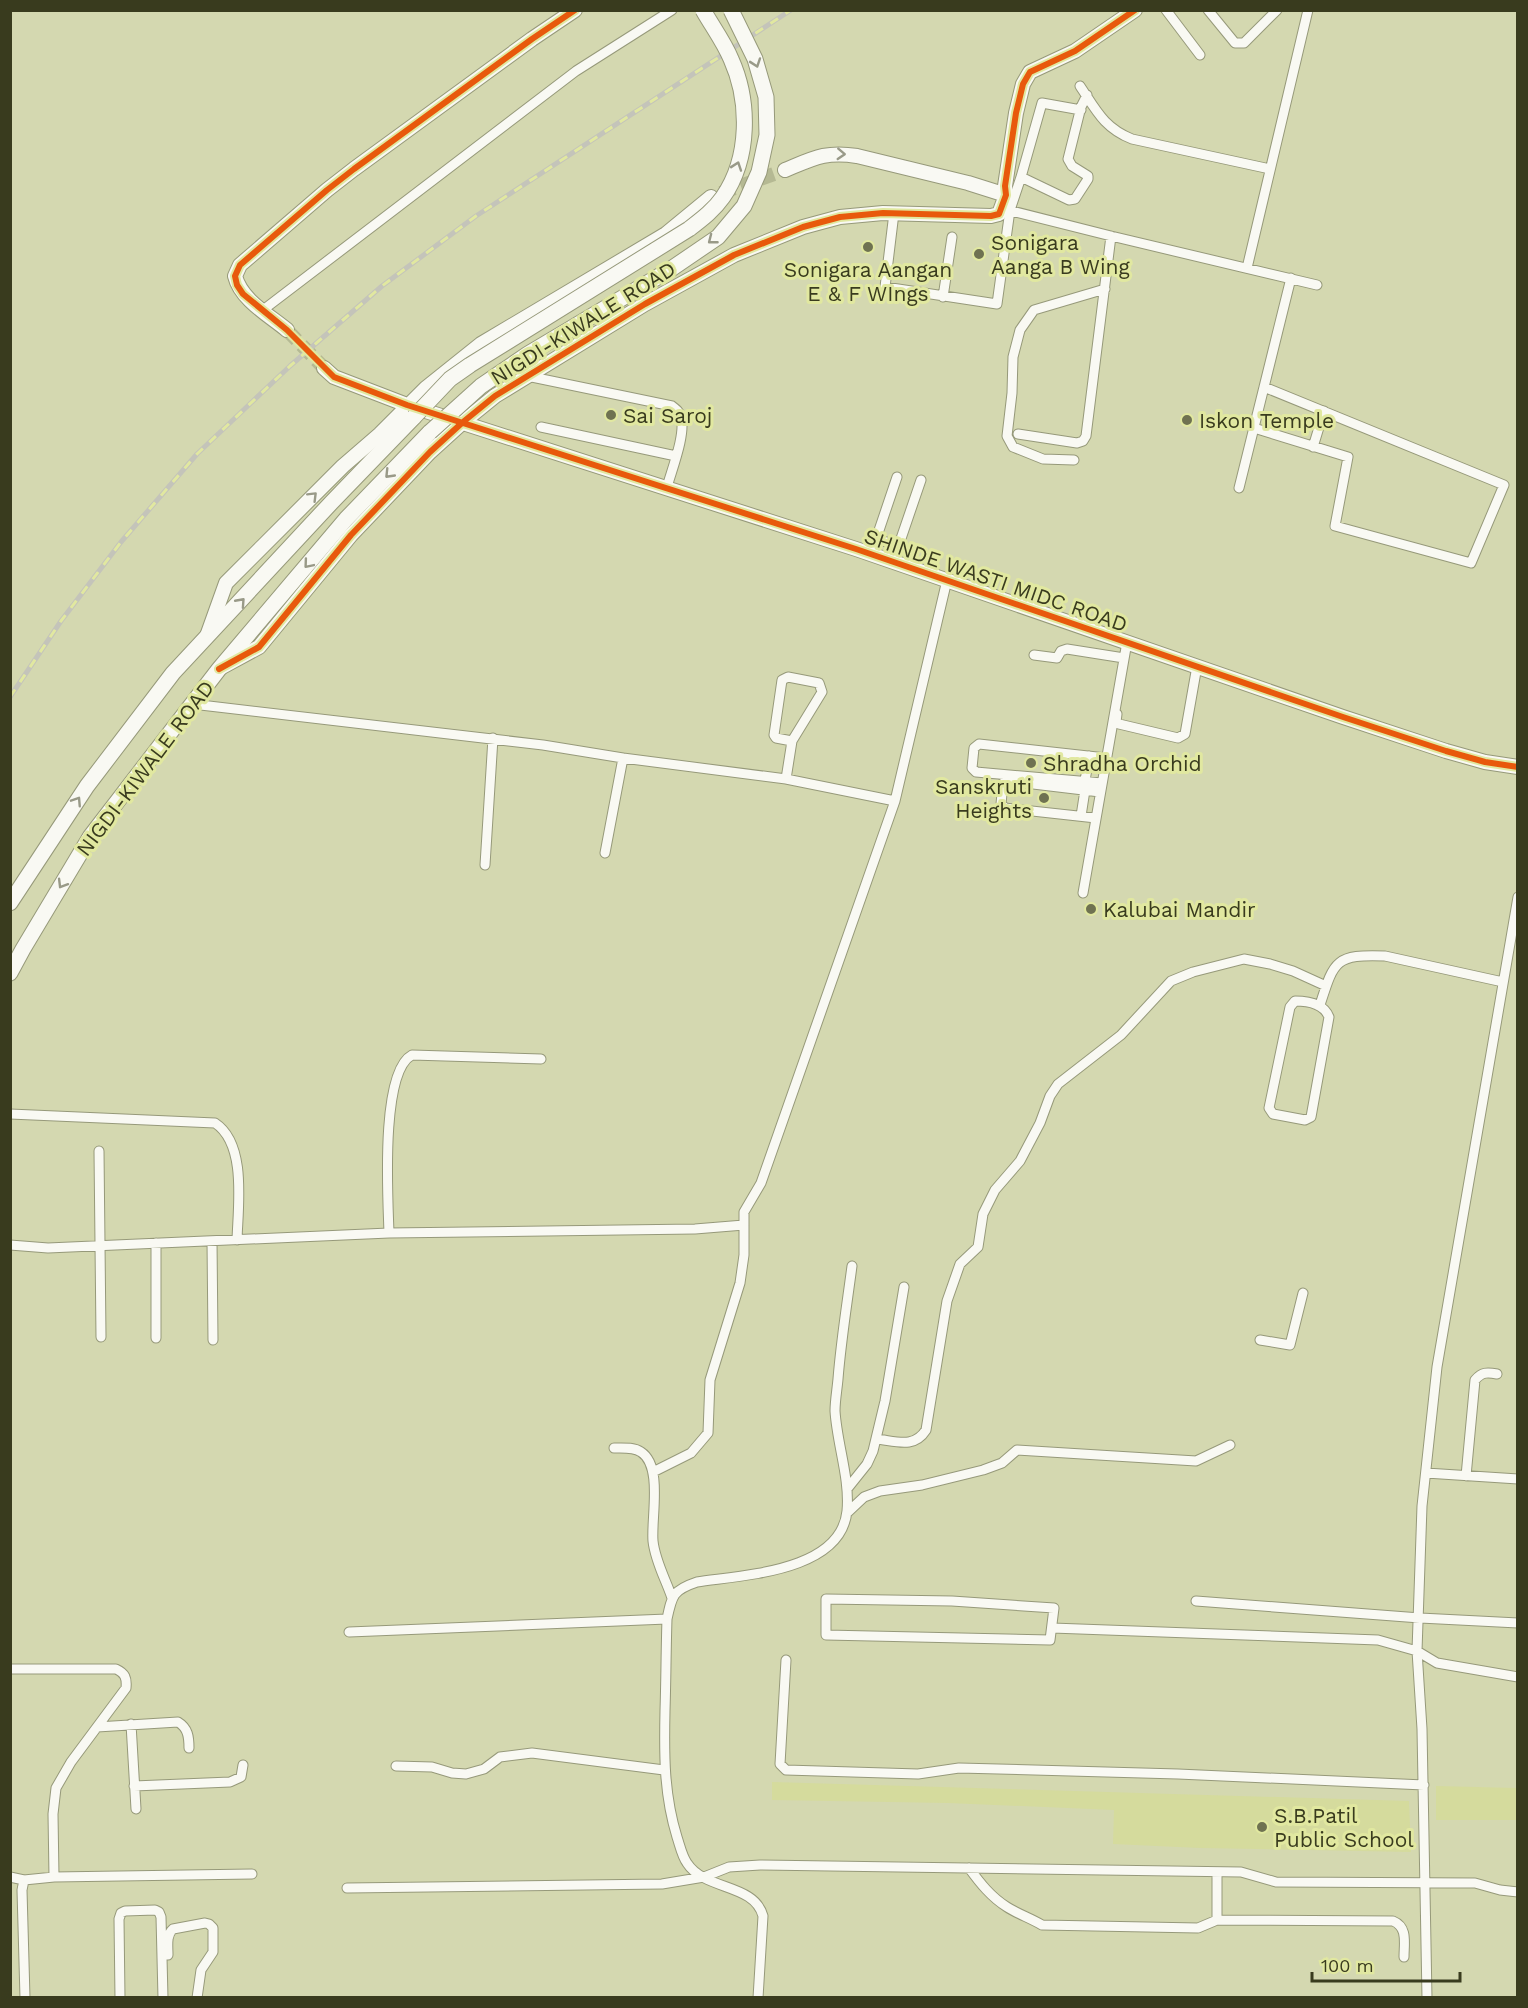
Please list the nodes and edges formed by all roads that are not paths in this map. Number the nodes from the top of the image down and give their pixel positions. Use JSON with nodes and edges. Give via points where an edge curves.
{"nodes":[{"id":1,"x":575,"y":10,"type":"edge"},
{"id":2,"x":672,"y":10,"type":"edge"},
{"id":3,"x":703,"y":10,"type":"edge"},
{"id":4,"x":731,"y":10,"type":"edge"},
{"id":5,"x":1135,"y":10,"type":"edge"},
{"id":6,"x":1166,"y":10,"type":"edge"},
{"id":7,"x":1208,"y":10,"type":"edge"},
{"id":8,"x":1276,"y":10,"type":"edge"},
{"id":9,"x":1308,"y":10,"type":"edge"},
{"id":10,"x":1200,"y":55,"type":"dead end"},
{"id":11,"x":1080,"y":86,"type":"dead end"},
{"id":12,"x":1087,"y":95,"type":"junction"},
{"id":13,"x":1080,"y":110,"type":"junction"},
{"id":14,"x":1270,"y":169,"type":"junction"},
{"id":15,"x":785,"y":170,"type":"tunnel mouth"},
{"id":16,"x":1021,"y":177,"type":"junction"},
{"id":17,"x":711,"y":197,"type":"tunnel mouth"},
{"id":18,"x":1006,"y":205,"type":"junction"},
{"id":19,"x":894,"y":213,"type":"junction"},
{"id":20,"x":1111,"y":236,"type":"junction"},
{"id":21,"x":952,"y":237,"type":"dead end"},
{"id":22,"x":1247,"y":268,"type":"junction"},
{"id":23,"x":1291,"y":278,"type":"junction"},
{"id":24,"x":1317,"y":285,"type":"dead end"},
{"id":25,"x":1105,"y":289,"type":"junction"},
{"id":26,"x":943,"y":297,"type":"junction"},
{"id":27,"x":263,"y":310,"type":"junction"},
{"id":28,"x":287,"y":330,"type":"tunnel mouth"},
{"id":29,"x":324,"y":368,"type":"tunnel mouth"},
{"id":30,"x":527,"y":376,"type":"junction"},
{"id":31,"x":1264,"y":387,"type":"junction"},
{"id":32,"x":407,"y":405,"type":"junction"},
{"id":33,"x":1324,"y":411,"type":"junction"},
{"id":34,"x":463,"y":422,"type":"junction"},
{"id":35,"x":541,"y":428,"type":"dead end"},
{"id":36,"x":1254,"y":428,"type":"junction"},
{"id":37,"x":1018,"y":434,"type":"dead end"},
{"id":38,"x":1314,"y":447,"type":"junction"},
{"id":39,"x":676,"y":456,"type":"junction"},
{"id":40,"x":1074,"y":459,"type":"dead end"},
{"id":41,"x":897,"y":477,"type":"dead end"},
{"id":42,"x":921,"y":480,"type":"dead end"},
{"id":43,"x":667,"y":487,"type":"junction"},
{"id":44,"x":1239,"y":488,"type":"dead end"},
{"id":45,"x":877,"y":539,"type":"junction"},
{"id":46,"x":899,"y":546,"type":"junction"},
{"id":47,"x":872,"y":554,"type":"junction"},
{"id":48,"x":893,"y":562,"type":"junction"},
{"id":49,"x":947,"y":580,"type":"junction"},
{"id":50,"x":206,"y":641,"type":"junction"},
{"id":51,"x":1129,"y":643,"type":"junction"},
{"id":52,"x":1034,"y":655,"type":"dead end"},
{"id":53,"x":1124,"y":658,"type":"junction"},
{"id":54,"x":1197,"y":666,"type":"junction"},
{"id":55,"x":219,"y":669,"type":"junction"},
{"id":56,"x":192,"y":704,"type":"junction"},
{"id":57,"x":492,"y":738,"type":"junction"},
{"id":58,"x":792,"y":741,"type":"junction"},
{"id":59,"x":1089,"y":756,"type":"junction"},
{"id":60,"x":623,"y":758,"type":"junction"},
{"id":61,"x":1106,"y":758,"type":"junction"},
{"id":62,"x":1518,"y":766,"type":"edge"},
{"id":63,"x":786,"y":779,"type":"junction"},
{"id":64,"x":1085,"y":786,"type":"junction"},
{"id":65,"x":1101,"y":788,"type":"junction"},
{"id":66,"x":895,"y":801,"type":"junction"},
{"id":67,"x":1081,"y":816,"type":"junction"},
{"id":68,"x":1096,"y":818,"type":"junction"},
{"id":69,"x":605,"y":853,"type":"dead end"},
{"id":70,"x":485,"y":864,"type":"dead end"},
{"id":71,"x":1083,"y":893,"type":"dead end"},
{"id":72,"x":1518,"y":897,"type":"edge"},
{"id":73,"x":10,"y":903,"type":"edge"},
{"id":74,"x":10,"y":974,"type":"edge"},
{"id":75,"x":1503,"y":982,"type":"junction"},
{"id":76,"x":1326,"y":986,"type":"junction"},
{"id":77,"x":1320,"y":1005,"type":"junction"},
{"id":78,"x":541,"y":1059,"type":"dead end"},
{"id":79,"x":10,"y":1114,"type":"edge"},
{"id":80,"x":99,"y":1151,"type":"dead end"},
{"id":81,"x":744,"y":1225,"type":"junction"},
{"id":82,"x":389,"y":1233,"type":"junction"},
{"id":83,"x":237,"y":1240,"type":"junction"},
{"id":84,"x":212,"y":1241,"type":"junction"},
{"id":85,"x":156,"y":1243,"type":"junction"},
{"id":86,"x":10,"y":1245,"type":"edge"},
{"id":87,"x":99,"y":1246,"type":"junction"},
{"id":88,"x":852,"y":1266,"type":"dead end"},
{"id":89,"x":904,"y":1287,"type":"dead end"},
{"id":90,"x":1303,"y":1293,"type":"dead end"},
{"id":91,"x":101,"y":1337,"type":"dead end"},
{"id":92,"x":156,"y":1338,"type":"dead end"},
{"id":93,"x":213,"y":1340,"type":"dead end"},
{"id":94,"x":1260,"y":1340,"type":"dead end"},
{"id":95,"x":1497,"y":1374,"type":"dead end"},
{"id":96,"x":876,"y":1439,"type":"junction"},
{"id":97,"x":1230,"y":1445,"type":"dead end"},
{"id":98,"x":614,"y":1448,"type":"dead end"},
{"id":99,"x":653,"y":1472,"type":"junction"},
{"id":100,"x":1426,"y":1473,"type":"junction"},
{"id":101,"x":1466,"y":1476,"type":"junction"},
{"id":102,"x":1518,"y":1479,"type":"edge"},
{"id":103,"x":847,"y":1489,"type":"junction"},
{"id":104,"x":847,"y":1513,"type":"junction"},
{"id":105,"x":672,"y":1599,"type":"junction"},
{"id":106,"x":1196,"y":1601,"type":"dead end"},
{"id":107,"x":1419,"y":1618,"type":"junction"},
{"id":108,"x":667,"y":1619,"type":"junction"},
{"id":109,"x":1518,"y":1623,"type":"edge"},
{"id":110,"x":1052,"y":1628,"type":"junction"},
{"id":111,"x":349,"y":1632,"type":"dead end"},
{"id":112,"x":1417,"y":1651,"type":"junction"},
{"id":113,"x":786,"y":1660,"type":"dead end"},
{"id":114,"x":10,"y":1669,"type":"edge"},
{"id":115,"x":1518,"y":1677,"type":"edge"},
{"id":116,"x":131,"y":1724,"type":"junction"},
{"id":117,"x":97,"y":1727,"type":"junction"},
{"id":118,"x":189,"y":1748,"type":"dead end"},
{"id":119,"x":243,"y":1765,"type":"dead end"},
{"id":120,"x":396,"y":1766,"type":"dead end"},
{"id":121,"x":664,"y":1770,"type":"junction"},
{"id":122,"x":1424,"y":1785,"type":"junction"},
{"id":123,"x":134,"y":1786,"type":"junction"},
{"id":124,"x":136,"y":1809,"type":"dead end"},
{"id":125,"x":969,"y":1868,"type":"junction"},
{"id":126,"x":1217,"y":1872,"type":"junction"},
{"id":127,"x":252,"y":1874,"type":"dead end"},
{"id":128,"x":10,"y":1877,"type":"edge"},
{"id":129,"x":54,"y":1877,"type":"junction"},
{"id":130,"x":704,"y":1877,"type":"junction"},
{"id":131,"x":24,"y":1880,"type":"junction"},
{"id":132,"x":1425,"y":1883,"type":"junction"},
{"id":133,"x":347,"y":1888,"type":"dead end"},
{"id":134,"x":1518,"y":1892,"type":"edge"},
{"id":135,"x":1217,"y":1920,"type":"junction"},
{"id":136,"x":1404,"y":1957,"type":"dead end"},
{"id":137,"x":25,"y":1998,"type":"edge"},
{"id":138,"x":120,"y":1998,"type":"edge"},
{"id":139,"x":165,"y":1998,"type":"edge"},
{"id":140,"x":197,"y":1998,"type":"edge"},
{"id":141,"x":758,"y":1998,"type":"edge"},
{"id":142,"x":1427,"y":1998,"type":"edge"}],
"edges":[{"from":1,"to":27,"type":"street","via":[[354,169],[240,265],[235,276],[237,285]]},
{"from":2,"to":27,"type":"street","via":[[576,71]]},
{"from":50,"to":3,"type":"main road","name":"NIGDI-KIWALE ROAD","one_way":true,"bridge":true,"via":[[450,380],[690,229],[724,195],[744,144],[744,110],[731,57]]},
{"from":4,"to":55,"type":"main road","name":"NIGDI-KIWALE ROAD","one_way":true,"bridge":true,"via":[[755,59],[766,97],[767,135],[759,171],[744,206],[718,237],[481,386],[430,432],[346,519]]},
{"from":5,"to":18,"type":"street","via":[[1075,51],[1036,67],[1026,78],[1016,113],[1005,186]]},
{"from":6,"to":10,"type":"street"},
{"from":7,"to":8,"type":"street","via":[[1239,44]]},
{"from":9,"to":14,"type":"street"},
{"from":11,"to":12,"type":"street"},
{"from":12,"to":13,"type":"street"},
{"from":12,"to":14,"type":"street","via":[[1108,125],[1121,135]]},
{"from":13,"to":16,"type":"street","via":[[1042,103]]},
{"from":13,"to":16,"type":"street","via":[[1068,159],[1088,179],[1075,199],[1069,200]]},
{"from":14,"to":22,"type":"street"},
{"from":15,"to":18,"type":"street","one_way":true,"via":[[838,153],[968,183]]},
{"from":16,"to":18,"type":"street"},
{"from":17,"to":32,"type":"street","via":[[666,234],[482,344]]},
{"from":18,"to":19,"type":"street","via":[[999,214],[991,216]]},
{"from":18,"to":20,"type":"street"},
{"from":18,"to":26,"type":"street","via":[[997,304]]},
{"from":19,"to":26,"type":"street","via":[[885,287]]},
{"from":19,"to":30,"type":"street","via":[[840,217],[803,227],[734,255]]},
{"from":20,"to":22,"type":"street"},
{"from":20,"to":25,"type":"street"},
{"from":21,"to":26,"type":"street"},
{"from":22,"to":23,"type":"street"},
{"from":23,"to":24,"type":"street"},
{"from":23,"to":31,"type":"street"},
{"from":25,"to":37,"type":"street","via":[[1086,436],[1077,443]]},
{"from":25,"to":40,"type":"street","via":[[1034,310],[1020,330],[1013,357],[1007,436],[1013,447],[1043,459]]},
{"from":27,"to":28,"type":"street"},
{"from":29,"to":32,"type":"street","name":"SHINDE WASTI MIDC ROAD","via":[[334,377]]},
{"from":30,"to":34,"type":"street"},
{"from":30,"to":39,"type":"street","via":[[672,406],[682,419]]},
{"from":31,"to":33,"type":"street"},
{"from":31,"to":36,"type":"street"},
{"from":32,"to":34,"type":"street","name":"SHINDE WASTI MIDC ROAD"},
{"from":50,"to":32,"type":"street","one_way":true,"via":[[226,583]]},
{"from":33,"to":38,"type":"street"},
{"from":33,"to":38,"type":"street","via":[[1504,485],[1470,563],[1335,526],[1348,458]]},
{"from":34,"to":43,"type":"street","name":"SHINDE WASTI MIDC ROAD"},
{"from":34,"to":55,"type":"street","via":[[351,535],[259,647]]},
{"from":35,"to":39,"type":"street"},
{"from":36,"to":38,"type":"street"},
{"from":36,"to":44,"type":"street"},
{"from":39,"to":43,"type":"street"},
{"from":41,"to":45,"type":"street"},
{"from":42,"to":46,"type":"street"},
{"from":43,"to":47,"type":"street","name":"SHINDE WASTI MIDC ROAD"},
{"from":45,"to":46,"type":"street"},
{"from":45,"to":47,"type":"street"},
{"from":46,"to":48,"type":"street"},
{"from":47,"to":48,"type":"street","name":"SHINDE WASTI MIDC ROAD"},
{"from":48,"to":49,"type":"street","name":"SHINDE WASTI MIDC ROAD"},
{"from":49,"to":51,"type":"street","name":"SHINDE WASTI MIDC ROAD"},
{"from":49,"to":66,"type":"street"},
{"from":73,"to":50,"type":"main road","name":"NIGDI-KIWALE ROAD","one_way":true,"via":[[87,786],[174,673]]},
{"from":51,"to":53,"type":"street"},
{"from":51,"to":54,"type":"street","name":"SHINDE WASTI MIDC ROAD"},
{"from":51,"to":54,"type":"street","via":[[1116,719],[1119,724],[1183,737]]},
{"from":52,"to":53,"type":"street","via":[[1057,658],[1067,649]]},
{"from":53,"to":61,"type":"street"},
{"from":54,"to":62,"type":"street","name":"SHINDE WASTI MIDC ROAD","via":[[1446,751]]},
{"from":55,"to":56,"type":"main road","name":"NIGDI-KIWALE ROAD"},
{"from":56,"to":57,"type":"street"},
{"from":56,"to":74,"type":"main road","name":"NIGDI-KIWALE ROAD","one_way":true,"via":[[90,837]]},
{"from":57,"to":60,"type":"street"},
{"from":57,"to":70,"type":"street"},
{"from":58,"to":58,"type":"street","via":[[822,689],[819,683],[788,677],[782,683],[774,733],[776,738]]},
{"from":58,"to":63,"type":"street"},
{"from":59,"to":61,"type":"street"},
{"from":59,"to":64,"type":"street"},
{"from":59,"to":64,"type":"street","via":[[978,744],[974,748],[972,768],[976,772]]},
{"from":60,"to":63,"type":"street"},
{"from":60,"to":69,"type":"street"},
{"from":61,"to":65,"type":"street"},
{"from":63,"to":66,"type":"street"},
{"from":64,"to":65,"type":"street"},
{"from":64,"to":67,"type":"street"},
{"from":64,"to":67,"type":"street","via":[[1003,783],[1001,804],[1005,808]]},
{"from":65,"to":68,"type":"street"},
{"from":66,"to":81,"type":"street","via":[[762,1183],[744,1212]]},
{"from":67,"to":68,"type":"street"},
{"from":68,"to":71,"type":"street"},
{"from":72,"to":75,"type":"street"},
{"from":75,"to":76,"type":"street","via":[[1366,955],[1338,962]]},
{"from":75,"to":100,"type":"street","via":[[1437,1367]]},
{"from":76,"to":77,"type":"street"},
{"from":76,"to":96,"type":"street","via":[[1293,971],[1244,959],[1182,976],[1171,981],[1120,1035],[1058,1084],[1020,1161],[995,1190],[982,1214],[978,1247],[960,1264],[952,1284],[926,1430],[914,1442]]},
{"from":77,"to":77,"type":"street","via":[[1327,1012],[1329,1023],[1311,1117],[1305,1120],[1273,1114],[1269,1104],[1290,1006],[1299,1001]]},
{"from":78,"to":82,"type":"street","via":[[412,1054],[406,1058],[391,1109],[387,1160]]},
{"from":79,"to":83,"type":"street","via":[[215,1123],[227,1136],[238,1166]]},
{"from":80,"to":87,"type":"street"},
{"from":81,"to":82,"type":"street","via":[[695,1230]]},
{"from":81,"to":99,"type":"street","via":[[740,1283],[710,1380],[708,1433],[691,1453]]},
{"from":82,"to":83,"type":"street"},
{"from":83,"to":84,"type":"street"},
{"from":84,"to":85,"type":"street"},
{"from":84,"to":93,"type":"street"},
{"from":85,"to":87,"type":"street"},
{"from":85,"to":92,"type":"street"},
{"from":86,"to":87,"type":"street"},
{"from":87,"to":91,"type":"street"},
{"from":88,"to":103,"type":"street","via":[[835,1410]]},
{"from":89,"to":96,"type":"street"},
{"from":90,"to":94,"type":"street","via":[[1290,1345]]},
{"from":95,"to":101,"type":"street","via":[[1486,1372],[1475,1380]]},
{"from":96,"to":103,"type":"street","via":[[867,1464]]},
{"from":97,"to":104,"type":"street","via":[[1196,1461],[1017,1450],[1002,1463],[983,1470],[880,1491],[864,1497]]},
{"from":98,"to":99,"type":"street","via":[[643,1453]]},
{"from":99,"to":105,"type":"street","via":[[652,1540]]},
{"from":100,"to":101,"type":"street"},
{"from":100,"to":107,"type":"street","via":[[1420,1531]]},
{"from":101,"to":102,"type":"street"},
{"from":103,"to":104,"type":"street"},
{"from":104,"to":105,"type":"street","via":[[840,1532],[815,1556],[775,1569],[697,1582],[682,1587]]},
{"from":105,"to":108,"type":"street"},
{"from":106,"to":107,"type":"street"},
{"from":107,"to":109,"type":"street"},
{"from":107,"to":112,"type":"street"},
{"from":108,"to":111,"type":"street"},
{"from":108,"to":121,"type":"street"},
{"from":110,"to":110,"type":"street","via":[[1054,1608],[952,1600],[826,1599],[826,1635],[1050,1640]]},
{"from":110,"to":112,"type":"street","via":[[1378,1640]]},
{"from":112,"to":115,"type":"street","via":[[1437,1663]]},
{"from":112,"to":122,"type":"street"},
{"from":113,"to":122,"type":"street","via":[[780,1764],[786,1770],[918,1774],[959,1768]]},
{"from":114,"to":117,"type":"street","via":[[86,1668],[122,1672],[126,1688]]},
{"from":116,"to":117,"type":"street"},
{"from":116,"to":118,"type":"street","via":[[178,1722],[188,1734]]},
{"from":116,"to":123,"type":"street"},
{"from":117,"to":129,"type":"street","via":[[56,1788]]},
{"from":119,"to":123,"type":"street","via":[[241,1777],[230,1782]]},
{"from":120,"to":121,"type":"street","via":[[432,1767],[466,1774],[500,1757],[532,1753]]},
{"from":121,"to":130,"type":"street","via":[[669,1809],[681,1850],[687,1863]]},
{"from":122,"to":132,"type":"street"},
{"from":123,"to":124,"type":"street"},
{"from":125,"to":126,"type":"street"},
{"from":125,"to":130,"type":"street","via":[[745,1865]]},
{"from":125,"to":135,"type":"street","via":[[992,1896],[1042,1926],[1198,1928]]},
{"from":126,"to":132,"type":"street","via":[[1240,1872],[1276,1882]]},
{"from":126,"to":135,"type":"street"},
{"from":127,"to":129,"type":"street"},
{"from":128,"to":131,"type":"street"},
{"from":129,"to":131,"type":"street"},
{"from":130,"to":133,"type":"street","via":[[639,1885]]},
{"from":130,"to":141,"type":"street","via":[[747,1895],[760,1907],[763,1916]]},
{"from":131,"to":137,"type":"street"},
{"from":132,"to":134,"type":"street","via":[[1475,1883]]},
{"from":132,"to":142,"type":"street"},
{"from":135,"to":136,"type":"street","via":[[1393,1921],[1403,1929]]},
{"from":138,"to":139,"type":"street","via":[[121,1913],[155,1910],[161,1917]]},
{"from":139,"to":140,"type":"street","via":[[169,1932],[205,1923],[213,1928],[213,1953],[201,1970]]}]}
